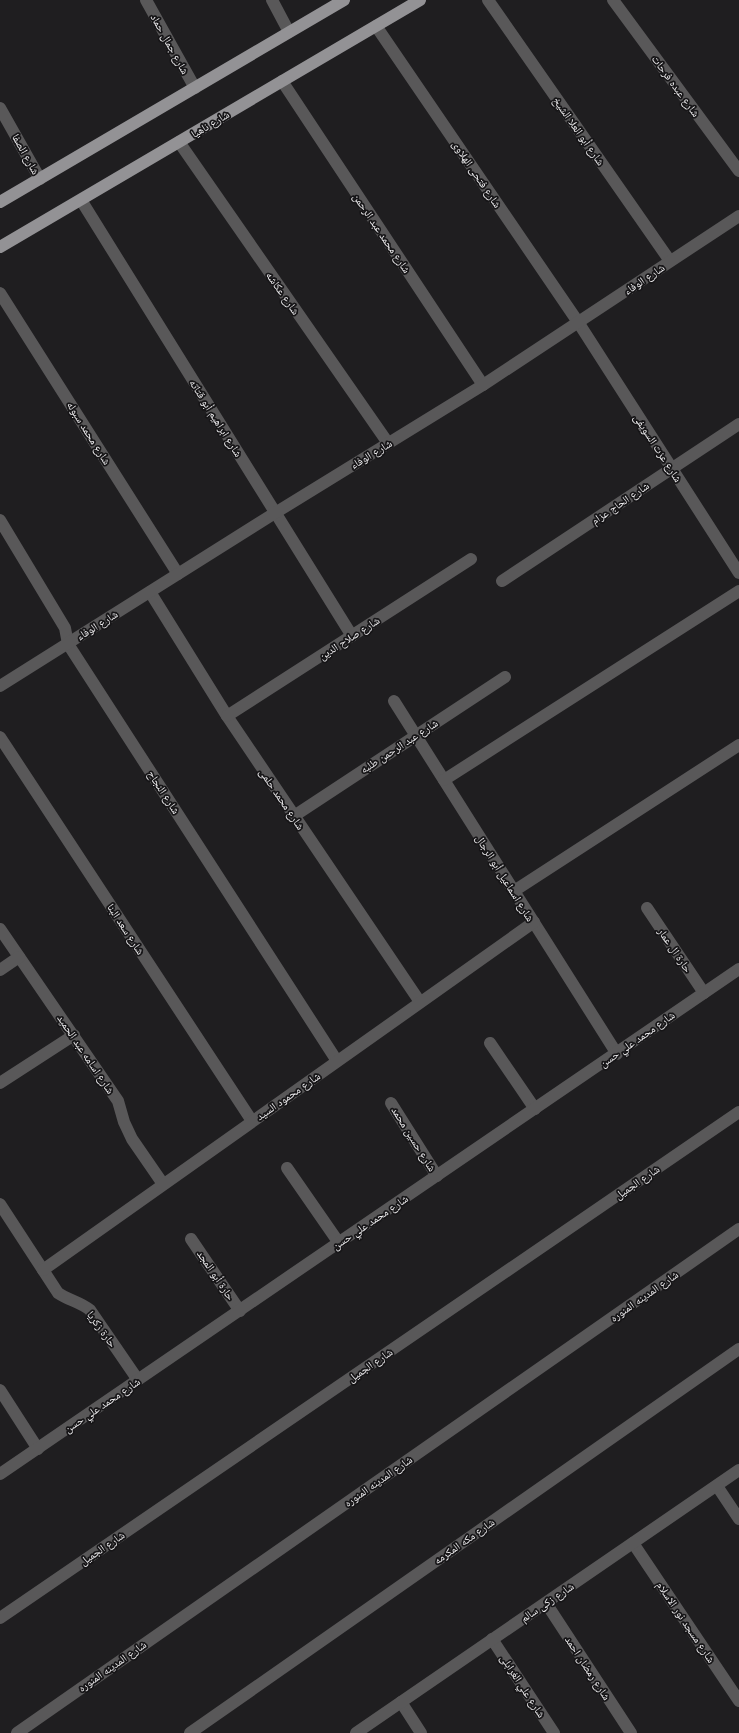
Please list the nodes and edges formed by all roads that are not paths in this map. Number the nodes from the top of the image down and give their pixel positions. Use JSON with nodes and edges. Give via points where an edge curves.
{"nodes":[{"id":1,"x":146,"y":0,"type":"edge"},
{"id":2,"x":272,"y":0,"type":"edge"},
{"id":3,"x":344,"y":0,"type":"edge"},
{"id":4,"x":420,"y":0,"type":"edge"},
{"id":5,"x":488,"y":0,"type":"edge"},
{"id":6,"x":613,"y":0,"type":"edge"},
{"id":7,"x":376,"y":26,"type":"junction"},
{"id":8,"x":289,"y":32,"type":"junction"},
{"id":9,"x":282,"y":81,"type":"junction"},
{"id":10,"x":195,"y":88,"type":"junction"},
{"id":11,"x":0,"y":108,"type":"edge"},
{"id":12,"x":179,"y":142,"type":"junction"},
{"id":13,"x":739,"y":171,"type":"edge"},
{"id":14,"x":40,"y":179,"type":"junction"},
{"id":15,"x":81,"y":200,"type":"junction"},
{"id":16,"x":0,"y":202,"type":"edge"},
{"id":17,"x":739,"y":216,"type":"edge"},
{"id":18,"x":0,"y":247,"type":"edge"},
{"id":19,"x":670,"y":261,"type":"junction"},
{"id":20,"x":0,"y":293,"type":"edge"},
{"id":21,"x":578,"y":322,"type":"junction"},
{"id":22,"x":483,"y":386,"type":"junction"},
{"id":23,"x":739,"y":424,"type":"edge"},
{"id":24,"x":388,"y":443,"type":"junction"},
{"id":25,"x":671,"y":469,"type":"junction"},
{"id":26,"x":275,"y":513,"type":"junction"},
{"id":27,"x":0,"y":520,"type":"edge"},
{"id":28,"x":471,"y":559,"type":"dead end"},
{"id":29,"x":739,"y":573,"type":"edge"},
{"id":30,"x":178,"y":574,"type":"junction"},
{"id":31,"x":502,"y":582,"type":"dead end"},
{"id":32,"x":739,"y":591,"type":"edge"},
{"id":33,"x":150,"y":592,"type":"junction"},
{"id":34,"x":352,"y":636,"type":"junction"},
{"id":35,"x":68,"y":644,"type":"junction"},
{"id":36,"x":505,"y":677,"type":"dead end"},
{"id":37,"x":0,"y":686,"type":"edge"},
{"id":38,"x":394,"y":701,"type":"dead end"},
{"id":39,"x":227,"y":716,"type":"junction"},
{"id":40,"x":416,"y":736,"type":"junction"},
{"id":41,"x":0,"y":737,"type":"edge"},
{"id":42,"x":739,"y":745,"type":"edge"},
{"id":43,"x":444,"y":780,"type":"junction"},
{"id":44,"x":294,"y":816,"type":"junction"},
{"id":45,"x":514,"y":891,"type":"junction"},
{"id":46,"x":647,"y":908,"type":"dead end"},
{"id":47,"x":534,"y":922,"type":"junction"},
{"id":48,"x":0,"y":930,"type":"edge"},
{"id":49,"x":19,"y":957,"type":"junction"},
{"id":50,"x":739,"y":969,"type":"edge"},
{"id":51,"x":0,"y":970,"type":"edge"},
{"id":52,"x":704,"y":993,"type":"junction"},
{"id":53,"x":420,"y":1002,"type":"junction"},
{"id":54,"x":74,"y":1035,"type":"junction"},
{"id":55,"x":490,"y":1043,"type":"dead end"},
{"id":56,"x":617,"y":1054,"type":"junction"},
{"id":57,"x":337,"y":1061,"type":"junction"},
{"id":58,"x":0,"y":1083,"type":"edge"},
{"id":59,"x":391,"y":1103,"type":"dead end"},
{"id":60,"x":535,"y":1109,"type":"junction"},
{"id":61,"x":739,"y":1112,"type":"edge"},
{"id":62,"x":252,"y":1121,"type":"junction"},
{"id":63,"x":287,"y":1168,"type":"dead end"},
{"id":64,"x":437,"y":1176,"type":"junction"},
{"id":65,"x":163,"y":1184,"type":"junction"},
{"id":66,"x":0,"y":1204,"type":"edge"},
{"id":67,"x":739,"y":1229,"type":"edge"},
{"id":68,"x":191,"y":1239,"type":"dead end"},
{"id":69,"x":340,"y":1243,"type":"junction"},
{"id":70,"x":43,"y":1270,"type":"junction"},
{"id":71,"x":240,"y":1311,"type":"junction"},
{"id":72,"x":739,"y":1349,"type":"edge"},
{"id":73,"x":138,"y":1380,"type":"junction"},
{"id":74,"x":0,"y":1390,"type":"edge"},
{"id":75,"x":38,"y":1449,"type":"junction"},
{"id":76,"x":739,"y":1470,"type":"edge"},
{"id":77,"x":0,"y":1474,"type":"edge"},
{"id":78,"x":716,"y":1486,"type":"junction"},
{"id":79,"x":739,"y":1519,"type":"edge"},
{"id":80,"x":633,"y":1543,"type":"junction"},
{"id":81,"x":546,"y":1603,"type":"junction"},
{"id":82,"x":0,"y":1618,"type":"edge"},
{"id":83,"x":492,"y":1639,"type":"junction"},
{"id":84,"x":739,"y":1701,"type":"edge"},
{"id":85,"x":400,"y":1702,"type":"junction"},
{"id":86,"x":17,"y":1733,"type":"edge"},
{"id":87,"x":190,"y":1733,"type":"edge"},
{"id":88,"x":356,"y":1733,"type":"edge"},
{"id":89,"x":421,"y":1733,"type":"edge"},
{"id":90,"x":554,"y":1733,"type":"edge"},
{"id":91,"x":631,"y":1733,"type":"edge"}],
"edges":[{"from":1,"to":10,"type":"street","name":"شارع جمال حماد"},
{"from":2,"to":8,"type":"street"},
{"from":3,"to":8,"type":"main road"},
{"from":4,"to":7,"type":"main road","name":"شارع ناهيا"},
{"from":5,"to":19,"type":"street","name":"شارع أبو العلا الشيخ"},
{"from":6,"to":13,"type":"street","name":"شارع عبده فرحات"},
{"from":7,"to":9,"type":"main road","name":"شارع ناهيا"},
{"from":7,"to":21,"type":"street","name":"شارع فتحى الهلاوى"},
{"from":8,"to":10,"type":"main road"},
{"from":9,"to":12,"type":"main road","name":"شارع ناهيا"},
{"from":9,"to":22,"type":"street","name":"شارع محمد عبد الرحمن"},
{"from":10,"to":14,"type":"main road"},
{"from":11,"to":14,"type":"street","name":"شارع الصفا"},
{"from":12,"to":15,"type":"main road","name":"شارع ناهيا"},
{"from":12,"to":24,"type":"street","name":"شارع عكاشه"},
{"from":14,"to":16,"type":"main road"},
{"from":15,"to":18,"type":"main road","name":"شارع ناهيا"},
{"from":15,"to":26,"type":"street","name":"شارع ابراهيم أبو قتاته"},
{"from":17,"to":19,"type":"street","name":"شارع الوفاء"},
{"from":19,"to":21,"type":"street","name":"شارع الوفاء"},
{"from":20,"to":30,"type":"street","name":"شارع محمد سبوله"},
{"from":21,"to":22,"type":"street","name":"شارع الوفاء"},
{"from":21,"to":25,"type":"street","name":"شارع عزت السويفى"},
{"from":22,"to":24,"type":"street","name":"شارع الوفاء"},
{"from":23,"to":25,"type":"street","name":"شارع الحاج عزام"},
{"from":24,"to":26,"type":"street","name":"شارع الوفاء"},
{"from":25,"to":29,"type":"street","name":"شارع عزت السويفى"},
{"from":25,"to":31,"type":"street","name":"شارع الحاج عزام"},
{"from":26,"to":30,"type":"street","name":"شارع الوفاء"},
{"from":26,"to":34,"type":"street","name":"شارع ابراهيم أبو قتاته"},
{"from":27,"to":35,"type":"street","name":"شارع النجاح","via":[[65,628]]},
{"from":28,"to":34,"type":"street","name":"شارع صلاح الدين"},
{"from":30,"to":33,"type":"street","name":"شارع الوفاء"},
{"from":32,"to":43,"type":"street"},
{"from":33,"to":35,"type":"street","name":"شارع الوفاء"},
{"from":33,"to":39,"type":"street","name":"شارع محمد حلمى"},
{"from":34,"to":39,"type":"street","name":"شارع صلاح الدين"},
{"from":35,"to":37,"type":"street","name":"شارع الوفاء"},
{"from":35,"to":57,"type":"street","name":"شارع النجاح"},
{"from":36,"to":40,"type":"street","name":"شارع عبد الرحمن طلبه"},
{"from":38,"to":40,"type":"street","name":"شارع اسماعيل أبو الرجال"},
{"from":39,"to":44,"type":"street","name":"شارع محمد حلمى"},
{"from":40,"to":43,"type":"street","name":"شارع اسماعيل أبو الرجال"},
{"from":40,"to":44,"type":"street","name":"شارع عبد الرحمن طلبه"},
{"from":41,"to":62,"type":"street","name":"شارع سعد البنا"},
{"from":42,"to":45,"type":"street"},
{"from":43,"to":45,"type":"street","name":"شارع اسماعيل أبو الرجال"},
{"from":44,"to":53,"type":"street","name":"شارع محمد حلمى"},
{"from":45,"to":47,"type":"street","name":"شارع اسماعيل أبو الرجال"},
{"from":46,"to":52,"type":"street","name":"حارة ال عمار"},
{"from":47,"to":53,"type":"street","name":"شارع محمود السيد"},
{"from":47,"to":56,"type":"street","name":"شارع اسماعيل أبو الرجال"},
{"from":48,"to":49,"type":"street","name":"شارع اسامه عبد الحميد"},
{"from":49,"to":51,"type":"street"},
{"from":49,"to":54,"type":"street","name":"شارع اسامه عبد الحميد"},
{"from":50,"to":52,"type":"street","name":"شارع محمد علي حسن"},
{"from":52,"to":56,"type":"street","name":"شارع محمد علي حسن"},
{"from":53,"to":57,"type":"street","name":"شارع محمود السيد"},
{"from":54,"to":58,"type":"street"},
{"from":54,"to":65,"type":"street","name":"شارع اسامه عبد الحميد","via":[[118,1101],[132,1139]]},
{"from":55,"to":60,"type":"street"},
{"from":56,"to":60,"type":"street","name":"شارع محمد علي حسن"},
{"from":57,"to":62,"type":"street","name":"شارع محمود السيد"},
{"from":59,"to":64,"type":"street","name":"شارع حسين محمد"},
{"from":60,"to":64,"type":"street","name":"شارع محمد علي حسن"},
{"from":61,"to":82,"type":"street","name":"شارع الجميل"},
{"from":62,"to":65,"type":"street","name":"شارع محمود السيد"},
{"from":63,"to":69,"type":"street"},
{"from":64,"to":69,"type":"street","name":"شارع محمد علي حسن"},
{"from":65,"to":70,"type":"street","name":"شارع محمود السيد"},
{"from":66,"to":70,"type":"street","name":"حارة زكريا"},
{"from":67,"to":86,"type":"street","name":"شارع المدينه المنوره"},
{"from":68,"to":71,"type":"street","name":"حارة أبو المجد"},
{"from":69,"to":71,"type":"street","name":"شارع محمد علي حسن"},
{"from":70,"to":73,"type":"street","name":"حارة زكريا","via":[[58,1293],[90,1310]]},
{"from":71,"to":73,"type":"street","name":"شارع محمد علي حسن"},
{"from":72,"to":87,"type":"street","name":"شارع مكه المكرمه"},
{"from":73,"to":75,"type":"street","name":"شارع محمد علي حسن"},
{"from":74,"to":75,"type":"street"},
{"from":75,"to":77,"type":"street","name":"شارع محمد علي حسن"},
{"from":76,"to":78,"type":"street","name":"شارع زكى سالم"},
{"from":78,"to":79,"type":"street"},
{"from":78,"to":80,"type":"street","name":"شارع زكى سالم"},
{"from":80,"to":81,"type":"street","name":"شارع زكى سالم"},
{"from":80,"to":84,"type":"street","name":"شارع مسجد نور الاسلام"},
{"from":81,"to":83,"type":"street","name":"شارع زكى سالم"},
{"from":81,"to":91,"type":"street","name":"شارع رمضان احمد"},
{"from":83,"to":85,"type":"street","name":"شارع زكى سالم"},
{"from":83,"to":90,"type":"street","name":"شارع علي الغرابلى"},
{"from":85,"to":88,"type":"street","name":"شارع زكى سالم"},
{"from":85,"to":89,"type":"street"}]}
